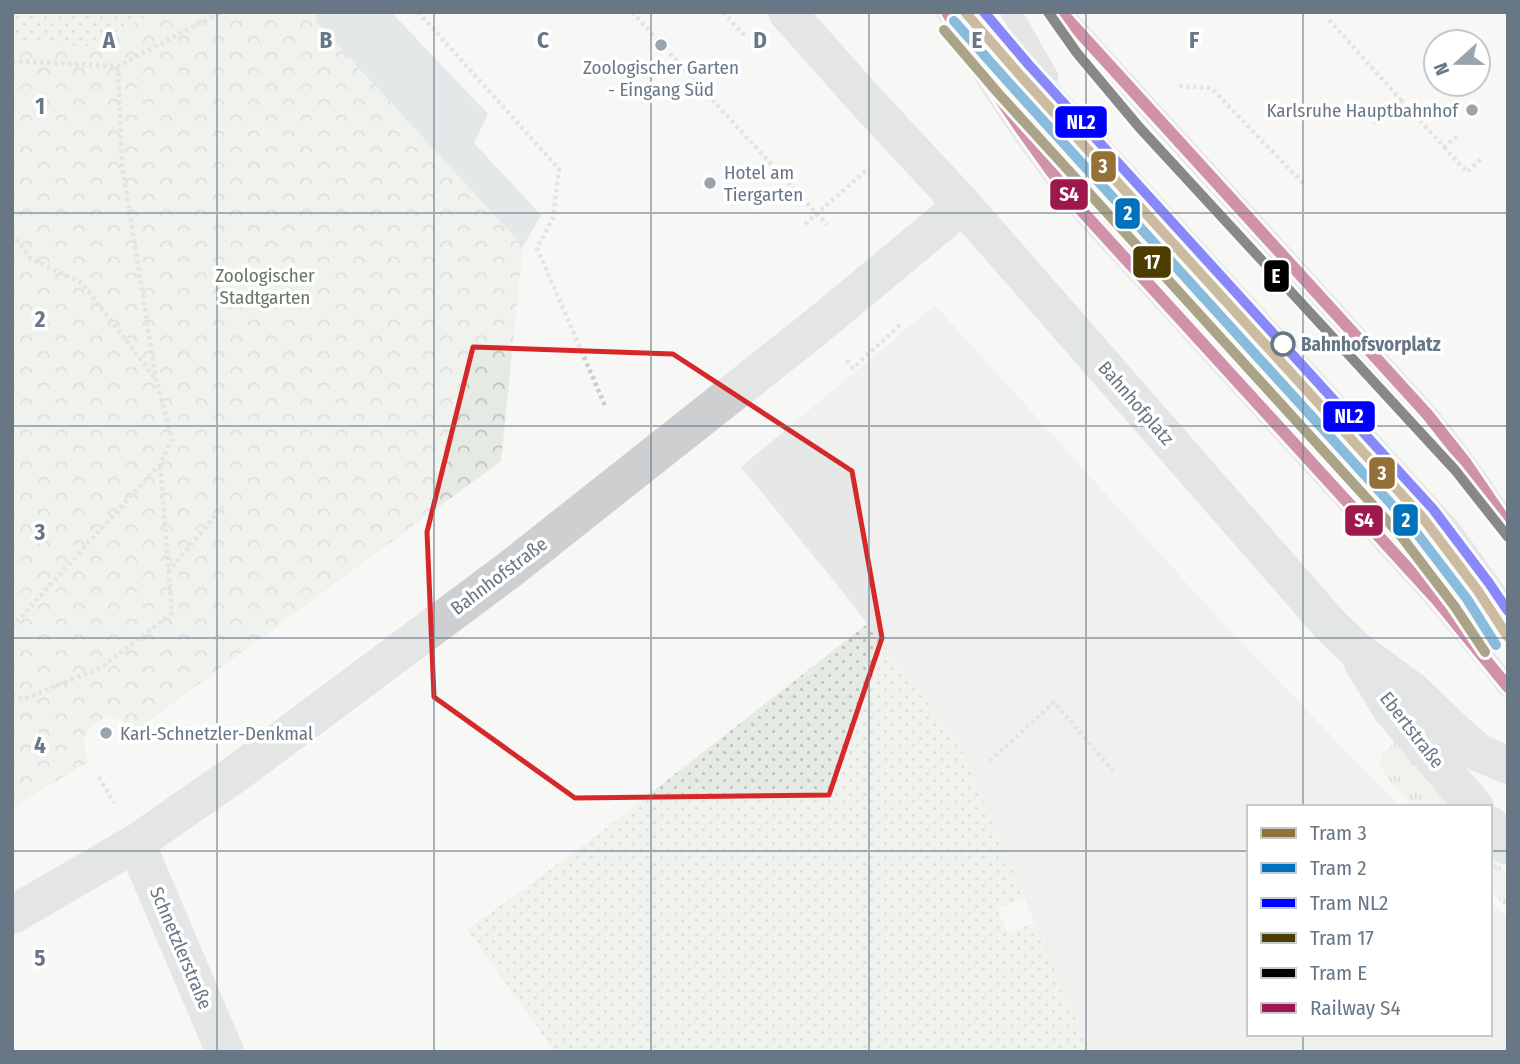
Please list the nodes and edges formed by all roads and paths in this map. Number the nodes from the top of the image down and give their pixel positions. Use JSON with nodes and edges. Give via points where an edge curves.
{"nodes":[{"id":1,"x":221,"y":12,"type":"edge"},
{"id":2,"x":418,"y":12,"type":"edge"},
{"id":3,"x":632,"y":12,"type":"edge"},
{"id":4,"x":787,"y":12,"type":"edge"},
{"id":5,"x":947,"y":12,"type":"edge"},
{"id":6,"x":976,"y":12,"type":"edge"},
{"id":7,"x":1011,"y":12,"type":"edge"},
{"id":8,"x":1061,"y":12,"type":"edge"},
{"id":9,"x":1329,"y":20,"type":"dead end"},
{"id":10,"x":12,"y":61,"type":"edge"},
{"id":11,"x":118,"y":66,"type":"junction"},
{"id":12,"x":1174,"y":86,"type":"dead end"},
{"id":13,"x":1401,"y":100,"type":"junction"},
{"id":14,"x":1067,"y":109,"type":"junction"},
{"id":15,"x":1374,"y":124,"type":"dead end"},
{"id":16,"x":1459,"y":135,"type":"dead end"},
{"id":17,"x":1444,"y":147,"type":"junction"},
{"id":18,"x":1481,"y":159,"type":"dead end"},
{"id":19,"x":868,"y":170,"type":"dead end"},
{"id":20,"x":1306,"y":185,"type":"dead end"},
{"id":21,"x":963,"y":205,"type":"junction"},
{"id":22,"x":816,"y":214,"type":"junction"},
{"id":23,"x":805,"y":224,"type":"dead end"},
{"id":24,"x":827,"y":225,"type":"dead end"},
{"id":25,"x":12,"y":234,"type":"edge"},
{"id":26,"x":900,"y":326,"type":"dead end"},
{"id":27,"x":862,"y":360,"type":"dead end"},
{"id":28,"x":156,"y":379,"type":"junction"},
{"id":29,"x":606,"y":408,"type":"dead end"},
{"id":30,"x":160,"y":464,"type":"junction"},
{"id":31,"x":223,"y":506,"type":"dead end"},
{"id":32,"x":1508,"y":525,"type":"edge"},
{"id":33,"x":168,"y":572,"type":"junction"},
{"id":34,"x":1508,"y":610,"type":"edge"},
{"id":35,"x":12,"y":627,"type":"edge"},
{"id":36,"x":1354,"y":649,"type":"junction"},
{"id":37,"x":1508,"y":687,"type":"edge"},
{"id":38,"x":12,"y":696,"type":"edge"},
{"id":39,"x":990,"y":761,"type":"dead end"},
{"id":40,"x":1508,"y":765,"type":"edge"},
{"id":41,"x":1114,"y":772,"type":"dead end"},
{"id":42,"x":1473,"y":805,"type":"edge"},
{"id":43,"x":1492,"y":827,"type":"edge"},
{"id":44,"x":136,"y":843,"type":"junction"},
{"id":45,"x":1508,"y":846,"type":"edge"},
{"id":46,"x":12,"y":915,"type":"edge"},
{"id":47,"x":225,"y":1052,"type":"edge"}],
"edges":[{"from":1,"to":11,"type":"path"},
{"from":2,"to":29,"type":"path","via":[[559,169],[553,218],[537,248]]},
{"from":3,"to":22,"type":"path"},
{"from":4,"to":21,"type":"street","name":"Bahnhofplatz"},
{"from":5,"to":37,"type":"lane","via":[[1050,172],[1436,599]]},
{"from":6,"to":14,"type":"lane"},
{"from":7,"to":14,"type":"lane"},
{"from":8,"to":32,"type":"lane","via":[[1427,414]]},
{"from":9,"to":13,"type":"path"},
{"from":10,"to":11,"type":"path"},
{"from":11,"to":28,"type":"path","via":[[122,164]]},
{"from":12,"to":20,"type":"path","via":[[1211,88]]},
{"from":13,"to":15,"type":"path"},
{"from":13,"to":17,"type":"path"},
{"from":14,"to":34,"type":"lane","via":[[1450,529]]},
{"from":16,"to":17,"type":"path"},
{"from":17,"to":18,"type":"path","via":[[1467,172]]},
{"from":19,"to":22,"type":"path"},
{"from":21,"to":36,"type":"street","name":"Bahnhofplatz"},
{"from":21,"to":44,"type":"street","name":"Bahnhofstraße","via":[[509,570]]},
{"from":22,"to":23,"type":"path"},
{"from":22,"to":24,"type":"path"},
{"from":25,"to":28,"type":"path","via":[[30,258],[82,283]]},
{"from":26,"to":27,"type":"path"},
{"from":28,"to":30,"type":"path","via":[[172,440]]},
{"from":30,"to":33,"type":"path"},
{"from":30,"to":35,"type":"path"},
{"from":31,"to":33,"type":"path"},
{"from":33,"to":38,"type":"path","via":[[172,614],[103,667],[24,699]]},
{"from":36,"to":40,"type":"street","name":"Bahnhofplatz","via":[[1411,690],[1479,753]]},
{"from":36,"to":42,"type":"street","name":"Ebertstraße","via":[[1392,710]]},
{"from":39,"to":41,"type":"path","via":[[1054,702]]},
{"from":43,"to":45,"type":"street"},
{"from":44,"to":46,"type":"street","name":"Bahnhofstraße"},
{"from":44,"to":47,"type":"street","name":"Schnetzlerstraße"}]}
